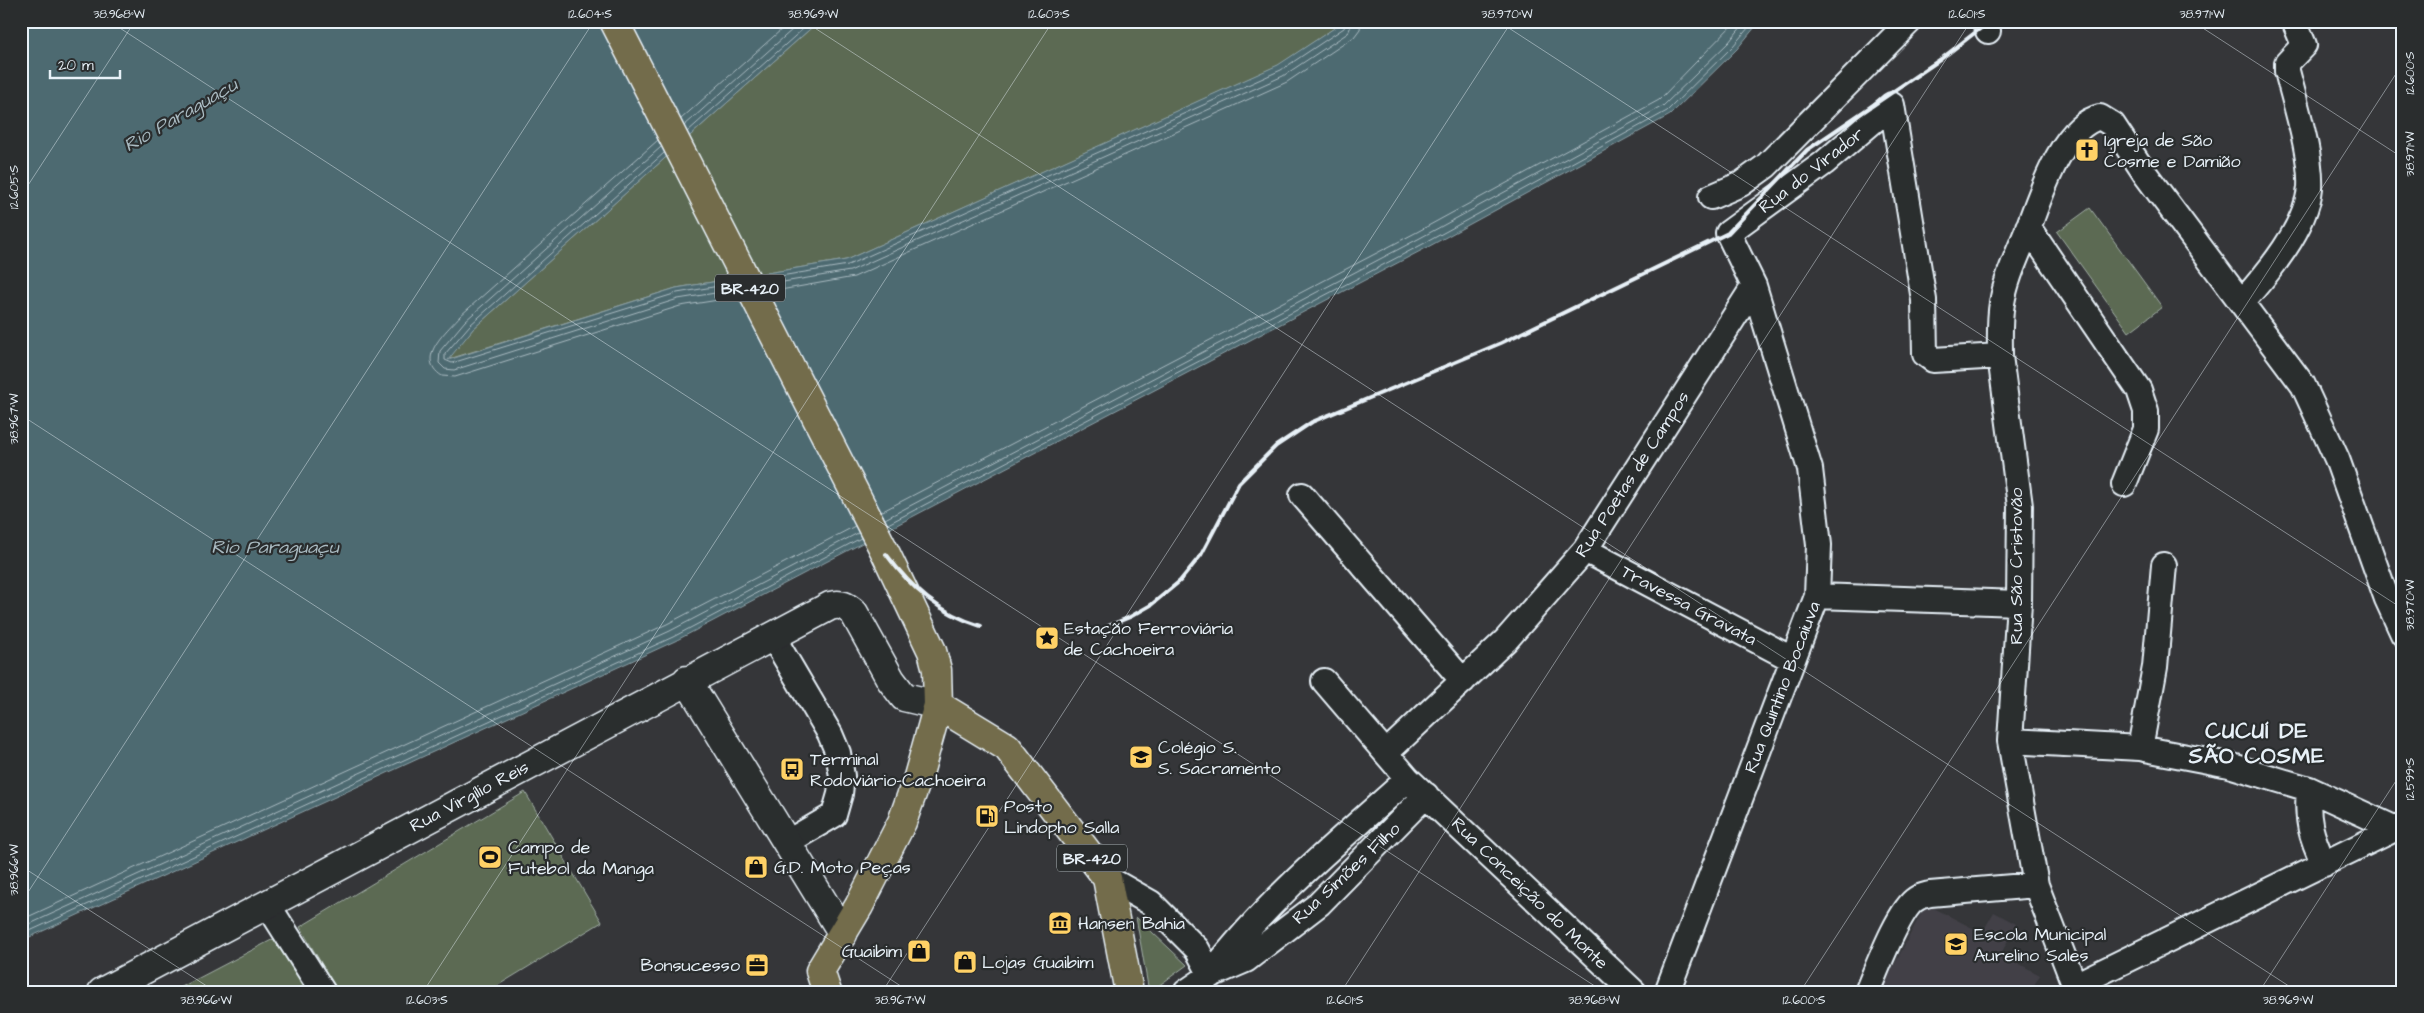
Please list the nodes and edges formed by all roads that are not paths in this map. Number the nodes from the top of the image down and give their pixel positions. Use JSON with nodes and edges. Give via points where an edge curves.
{"nodes":[{"id":1,"x":614,"y":21,"type":"edge"},
{"id":2,"x":1910,"y":21,"type":"edge"},
{"id":3,"x":2294,"y":21,"type":"edge"},
{"id":4,"x":1710,"y":197,"type":"dead end"},
{"id":5,"x":2028,"y":227,"type":"junction"},
{"id":6,"x":1728,"y":233,"type":"joint"},
{"id":7,"x":1754,"y":286,"type":"junction"},
{"id":8,"x":2242,"y":302,"type":"junction"},
{"id":9,"x":2000,"y":356,"type":"junction"},
{"id":10,"x":2124,"y":484,"type":"dead end"},
{"id":11,"x":1302,"y":494,"type":"dead end"},
{"id":12,"x":1585,"y":550,"type":"junction"},
{"id":13,"x":2164,"y":564,"type":"dead end"},
{"id":14,"x":1817,"y":596,"type":"junction"},
{"id":15,"x":2019,"y":603,"type":"junction"},
{"id":16,"x":2403,"y":634,"type":"edge"},
{"id":17,"x":773,"y":637,"type":"junction"},
{"id":18,"x":1792,"y":659,"type":"junction"},
{"id":19,"x":687,"y":680,"type":"junction"},
{"id":20,"x":1324,"y":681,"type":"dead end"},
{"id":21,"x":1463,"y":681,"type":"junction"},
{"id":22,"x":938,"y":705,"type":"junction"},
{"id":23,"x":2010,"y":741,"type":"junction"},
{"id":24,"x":2140,"y":748,"type":"junction"},
{"id":25,"x":1386,"y":753,"type":"junction"},
{"id":26,"x":1408,"y":779,"type":"junction"},
{"id":27,"x":2309,"y":789,"type":"junction"},
{"id":28,"x":1426,"y":795,"type":"junction"},
{"id":29,"x":2399,"y":827,"type":"edge"},
{"id":30,"x":786,"y":844,"type":"junction"},
{"id":31,"x":2324,"y":864,"type":"junction"},
{"id":32,"x":1298,"y":877,"type":"junction"},
{"id":33,"x":1107,"y":878,"type":"junction"},
{"id":34,"x":2036,"y":885,"type":"junction"},
{"id":35,"x":1319,"y":904,"type":"junction"},
{"id":36,"x":268,"y":905,"type":"junction"},
{"id":37,"x":843,"y":934,"type":"junction"},
{"id":38,"x":1210,"y":975,"type":"junction"},
{"id":39,"x":823,"y":981,"type":"edge"},
{"id":40,"x":2076,"y":988,"type":"edge"},
{"id":41,"x":102,"y":992,"type":"edge"},
{"id":42,"x":323,"y":992,"type":"edge"},
{"id":43,"x":1129,"y":992,"type":"edge"},
{"id":44,"x":1186,"y":992,"type":"edge"},
{"id":45,"x":1634,"y":992,"type":"edge"},
{"id":46,"x":1667,"y":992,"type":"edge"},
{"id":47,"x":1867,"y":992,"type":"edge"}],
"edges":[{"from":1,"to":22,"type":"main road","number":"BR-420","via":[[886,554],[932,651],[939,687]]},
{"from":2,"to":4,"type":"street","via":[[1766,166],[1741,184]]},
{"from":3,"to":8,"type":"street","via":[[2304,45],[2287,63],[2287,71],[2305,146],[2310,187],[2304,208],[2272,270]]},
{"from":5,"to":8,"type":"street","name":"Rua São Cristovão","via":[[2044,183],[2063,149],[2088,120],[2100,117],[2113,125],[2146,175]]},
{"from":5,"to":9,"type":"street","name":"Rua São Cristovão","via":[[2002,302]]},
{"from":5,"to":10,"type":"street","via":[[2139,390],[2146,411],[2146,429]]},
{"from":6,"to":7,"type":"street","name":"Rua Quintino Bocaiuva"},
{"from":6,"to":9,"type":"street","name":"Rua do Virador","via":[[1824,163],[1892,105],[1924,300],[1925,354],[1933,360]]},
{"from":7,"to":12,"type":"street","name":"Rua Poetas de Campos"},
{"from":7,"to":14,"type":"street","name":"Rua Quintino Bocaiuva","via":[[1810,469],[1819,545]]},
{"from":8,"to":16,"type":"street","via":[[2303,385],[2337,459],[2387,599]]},
{"from":9,"to":15,"type":"street","name":"Rua São Cristovão","via":[[2020,506]]},
{"from":11,"to":21,"type":"street"},
{"from":12,"to":18,"type":"street","name":"Travessa Gravata"},
{"from":12,"to":21,"type":"street","name":"Rua Poetas de Campos","via":[[1506,640]]},
{"from":13,"to":24,"type":"street","via":[[2155,667]]},
{"from":14,"to":15,"type":"street"},
{"from":14,"to":18,"type":"street","name":"Rua Quintino Bocaiuva"},
{"from":15,"to":23,"type":"street","name":"Rua São Cristovão"},
{"from":17,"to":19,"type":"street","name":"Rua Virgílio Reis"},
{"from":17,"to":22,"type":"street","name":"Rua Virgílio Reis","via":[[838,603],[847,606],[904,697]]},
{"from":17,"to":30,"type":"street","via":[[830,734],[842,776],[834,815]]},
{"from":18,"to":46,"type":"street","name":"Rua Quintino Bocaiuva"},
{"from":19,"to":30,"type":"street"},
{"from":19,"to":36,"type":"street","name":"Rua Virgílio Reis"},
{"from":20,"to":25,"type":"street","name":"Rua Conceição do Monte"},
{"from":21,"to":25,"type":"street","name":"Rua Poetas de Campos"},
{"from":22,"to":33,"type":"main road","number":"BR-420","via":[[1007,746]]},
{"from":22,"to":37,"type":"main road","number":"BR-420","via":[[902,822]]},
{"from":23,"to":24,"type":"street"},
{"from":23,"to":34,"type":"street","name":"Rua São Cristovão"},
{"from":24,"to":27,"type":"street","via":[[2229,766]]},
{"from":25,"to":26,"type":"street","name":"Rua Conceição do Monte"},
{"from":26,"to":28,"type":"street","name":"Rua Conceição do Monte"},
{"from":26,"to":32,"type":"street","name":"Rua Simões Filho"},
{"from":27,"to":29,"type":"street"},
{"from":27,"to":31,"type":"street","via":[[2307,811],[2311,834]]},
{"from":28,"to":35,"type":"street","name":"Rua Simões Filho"},
{"from":28,"to":45,"type":"street","name":"Rua Conceição do Monte"},
{"from":29,"to":31,"type":"street"},
{"from":30,"to":37,"type":"street"},
{"from":31,"to":40,"type":"street"},
{"from":32,"to":35,"type":"street"},
{"from":32,"to":38,"type":"street","name":"Rua Simões Filho","via":[[1233,945]]},
{"from":33,"to":38,"type":"street","via":[[1150,903],[1197,949]]},
{"from":33,"to":43,"type":"main road","number":"BR-420"},
{"from":34,"to":40,"type":"street","name":"Rua São Cristovão"},
{"from":34,"to":47,"type":"street","via":[[1916,898],[1900,920]]},
{"from":35,"to":38,"type":"street","name":"Rua Simões Filho","via":[[1246,960]]},
{"from":36,"to":41,"type":"street","name":"Rua Virgílio Reis"},
{"from":36,"to":42,"type":"street"},
{"from":37,"to":39,"type":"main road","number":"BR-420"},
{"from":38,"to":44,"type":"street","name":"Rua Simões Filho"}]}
